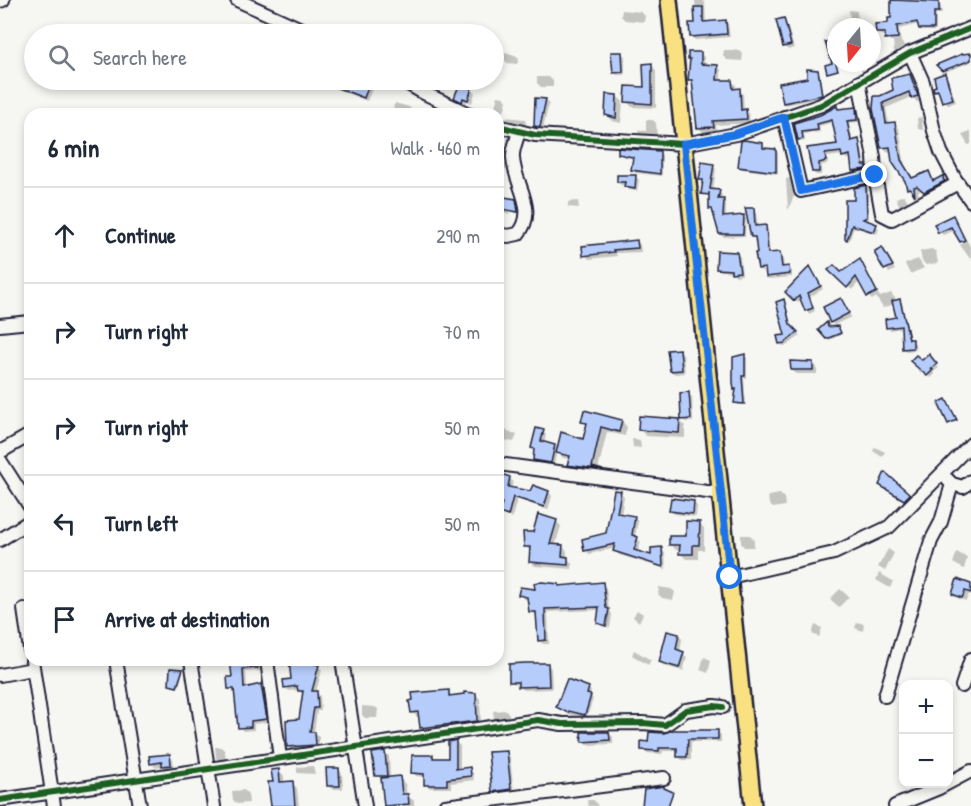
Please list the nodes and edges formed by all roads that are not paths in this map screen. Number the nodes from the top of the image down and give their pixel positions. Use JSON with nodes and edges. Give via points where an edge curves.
{"nodes":[{"id":1,"x":237,"y":0,"type":"edge"},
{"id":2,"x":669,"y":0,"type":"edge"},
{"id":3,"x":290,"y":24,"type":"edge"},
{"id":4,"x":971,"y":28,"type":"edge"},
{"id":5,"x":910,"y":53,"type":"junction"},
{"id":6,"x":860,"y":82,"type":"junction"},
{"id":7,"x":419,"y":90,"type":"edge"},
{"id":8,"x":456,"y":108,"type":"edge"},
{"id":9,"x":784,"y":117,"type":"junction"},
{"id":10,"x":504,"y":127,"type":"edge"},
{"id":11,"x":519,"y":131,"type":"junction"},
{"id":12,"x":684,"y":144,"type":"junction"},
{"id":13,"x":875,"y":175,"type":"junction"},
{"id":14,"x":958,"y":183,"type":"junction"},
{"id":15,"x":971,"y":201,"type":"edge"},
{"id":16,"x":504,"y":234,"type":"edge"},
{"id":17,"x":24,"y":323,"type":"edge"},
{"id":18,"x":0,"y":326,"type":"edge"},
{"id":19,"x":24,"y":438,"type":"edge"},
{"id":20,"x":971,"y":444,"type":"edge"},
{"id":21,"x":0,"y":452,"type":"edge"},
{"id":22,"x":0,"y":460,"type":"edge"},
{"id":23,"x":504,"y":465,"type":"edge"},
{"id":24,"x":942,"y":474,"type":"junction"},
{"id":25,"x":971,"y":481,"type":"edge"},
{"id":26,"x":952,"y":484,"type":"junction"},
{"id":27,"x":722,"y":494,"type":"junction"},
{"id":28,"x":24,"y":498,"type":"edge"},
{"id":29,"x":24,"y":525,"type":"edge"},
{"id":30,"x":0,"y":540,"type":"edge"},
{"id":31,"x":730,"y":577,"type":"junction"},
{"id":32,"x":971,"y":659,"type":"edge"},
{"id":33,"x":26,"y":666,"type":"edge"},
{"id":34,"x":32,"y":666,"type":"edge"},
{"id":35,"x":120,"y":666,"type":"edge"},
{"id":36,"x":192,"y":666,"type":"edge"},
{"id":37,"x":268,"y":666,"type":"edge"},
{"id":38,"x":343,"y":666,"type":"edge"},
{"id":39,"x":0,"y":675,"type":"edge"},
{"id":40,"x":962,"y":686,"type":"dead end"},
{"id":41,"x":885,"y":696,"type":"dead end"},
{"id":42,"x":723,"y":707,"type":"dead end"},
{"id":43,"x":355,"y":747,"type":"junction"},
{"id":44,"x":280,"y":758,"type":"junction"},
{"id":45,"x":207,"y":769,"type":"junction"},
{"id":46,"x":971,"y":771,"type":"edge"},
{"id":47,"x":664,"y":778,"type":"dead end"},
{"id":48,"x":136,"y":779,"type":"junction"},
{"id":49,"x":52,"y":792,"type":"junction"},
{"id":50,"x":558,"y":792,"type":"junction"},
{"id":51,"x":0,"y":800,"type":"edge"},
{"id":52,"x":54,"y":806,"type":"edge"},
{"id":53,"x":141,"y":806,"type":"edge"},
{"id":54,"x":214,"y":806,"type":"edge"},
{"id":55,"x":365,"y":806,"type":"edge"},
{"id":56,"x":445,"y":806,"type":"edge"},
{"id":57,"x":560,"y":806,"type":"edge"},
{"id":58,"x":753,"y":806,"type":"edge"},
{"id":59,"x":895,"y":806,"type":"edge"}],
"edges":[{"from":1,"to":3,"type":"street"},
{"from":2,"to":12,"type":"main road"},
{"from":4,"to":5,"type":"street"},
{"from":5,"to":6,"type":"street"},
{"from":5,"to":14,"type":"street","via":[[923,82],[941,152]]},
{"from":6,"to":9,"type":"street","via":[[821,105]]},
{"from":6,"to":13,"type":"street"},
{"from":7,"to":8,"type":"street"},
{"from":9,"to":12,"type":"street","via":[[735,134]]},
{"from":9,"to":13,"type":"street","via":[[801,191]]},
{"from":10,"to":11,"type":"street"},
{"from":11,"to":12,"type":"street"},
{"from":11,"to":16,"type":"street","via":[[512,156],[526,204],[524,223],[518,234]]},
{"from":12,"to":27,"type":"main road"},
{"from":13,"to":14,"type":"street","via":[[882,214],[892,219]]},
{"from":14,"to":15,"type":"street"},
{"from":17,"to":18,"type":"street"},
{"from":19,"to":21,"type":"street"},
{"from":20,"to":24,"type":"street"},
{"from":22,"to":28,"type":"street"},
{"from":23,"to":27,"type":"street"},
{"from":24,"to":26,"type":"street"},
{"from":24,"to":31,"type":"street","via":[[889,527],[834,553]]},
{"from":25,"to":26,"type":"street","via":[[963,487]]},
{"from":26,"to":41,"type":"street"},
{"from":27,"to":31,"type":"main road"},
{"from":29,"to":30,"type":"street"},
{"from":31,"to":58,"type":"main road"},
{"from":32,"to":40,"type":"street"},
{"from":33,"to":39,"type":"street"},
{"from":34,"to":49,"type":"street"},
{"from":35,"to":48,"type":"street"},
{"from":36,"to":45,"type":"street"},
{"from":37,"to":44,"type":"street"},
{"from":38,"to":43,"type":"street"},
{"from":42,"to":43,"type":"street","via":[[686,710],[665,725],[562,724],[538,720]]},
{"from":43,"to":44,"type":"street"},
{"from":43,"to":55,"type":"street"},
{"from":44,"to":45,"type":"street"},
{"from":45,"to":48,"type":"street"},
{"from":45,"to":54,"type":"street"},
{"from":46,"to":59,"type":"street"},
{"from":47,"to":50,"type":"street"},
{"from":48,"to":49,"type":"street"},
{"from":48,"to":53,"type":"street"},
{"from":49,"to":51,"type":"street"},
{"from":49,"to":52,"type":"street"},
{"from":50,"to":56,"type":"street"},
{"from":50,"to":57,"type":"street"}]}
